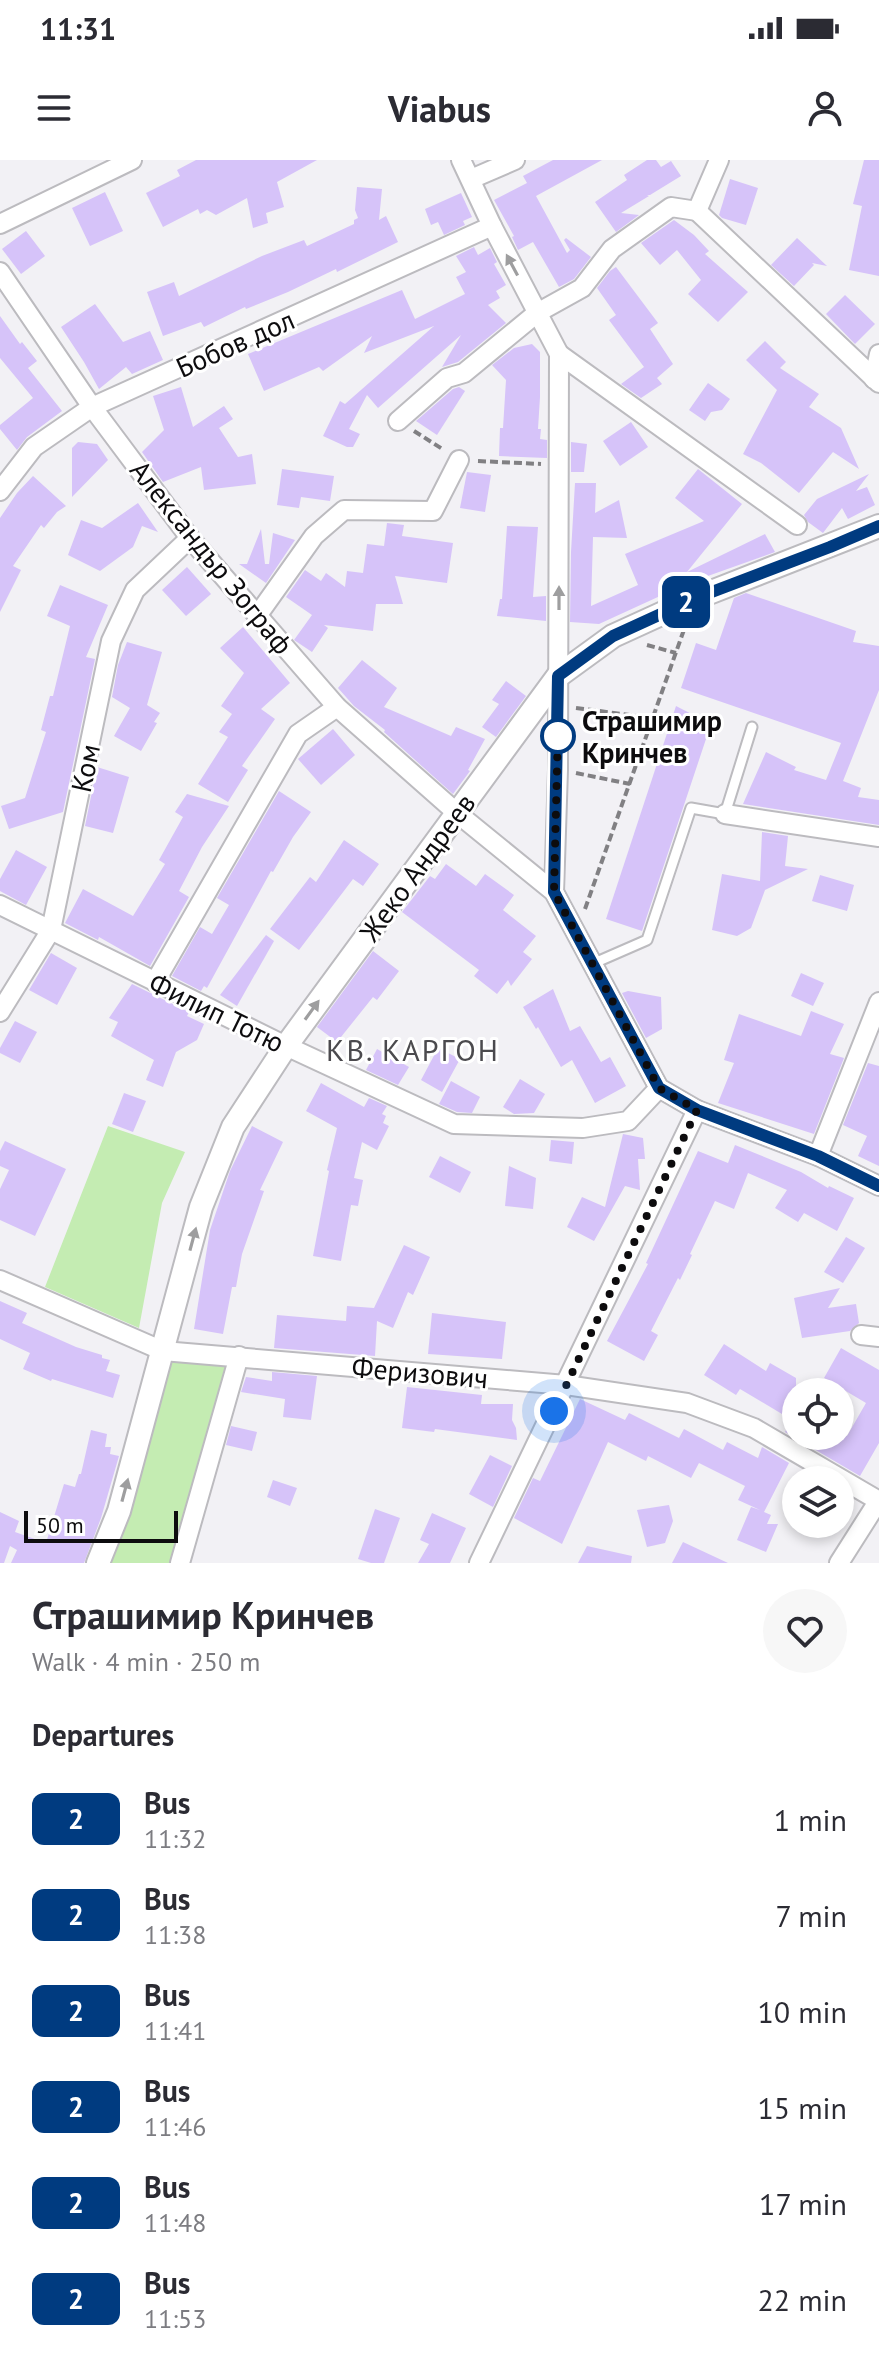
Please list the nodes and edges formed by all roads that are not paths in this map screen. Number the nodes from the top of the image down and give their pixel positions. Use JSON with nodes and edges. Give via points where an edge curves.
{"nodes":[{"id":1,"x":132,"y":160,"type":"edge"},
{"id":2,"x":461,"y":160,"type":"edge"},
{"id":3,"x":515,"y":160,"type":"edge"},
{"id":4,"x":719,"y":160,"type":"edge"},
{"id":5,"x":471,"y":179,"type":"junction"},
{"id":6,"x":697,"y":211,"type":"junction"},
{"id":7,"x":0,"y":224,"type":"edge"},
{"id":8,"x":492,"y":226,"type":"junction"},
{"id":9,"x":0,"y":272,"type":"edge"},
{"id":10,"x":537,"y":313,"type":"junction"},
{"id":11,"x":559,"y":354,"type":"junction"},
{"id":12,"x":879,"y":354,"type":"edge"},
{"id":13,"x":877,"y":381,"type":"edge"},
{"id":14,"x":92,"y":407,"type":"junction"},
{"id":15,"x":398,"y":421,"type":"dead end"},
{"id":16,"x":459,"y":460,"type":"dead end"},
{"id":17,"x":0,"y":491,"type":"edge"},
{"id":18,"x":797,"y":525,"type":"dead end"},
{"id":19,"x":879,"y":526,"type":"edge"},
{"id":20,"x":190,"y":538,"type":"junction"},
{"id":21,"x":257,"y":616,"type":"junction"},
{"id":22,"x":558,"y":676,"type":"junction"},
{"id":23,"x":337,"y":707,"type":"junction"},
{"id":24,"x":752,"y":727,"type":"dead end"},
{"id":25,"x":457,"y":813,"type":"junction"},
{"id":26,"x":725,"y":814,"type":"junction"},
{"id":27,"x":879,"y":837,"type":"edge"},
{"id":28,"x":554,"y":892,"type":"junction"},
{"id":29,"x":0,"y":905,"type":"edge"},
{"id":30,"x":51,"y":930,"type":"junction"},
{"id":31,"x":592,"y":964,"type":"junction"},
{"id":32,"x":155,"y":982,"type":"junction"},
{"id":33,"x":879,"y":1002,"type":"edge"},
{"id":34,"x":0,"y":1012,"type":"edge"},
{"id":35,"x":286,"y":1046,"type":"junction"},
{"id":36,"x":659,"y":1088,"type":"junction"},
{"id":37,"x":697,"y":1110,"type":"junction"},
{"id":38,"x":818,"y":1156,"type":"junction"},
{"id":39,"x":879,"y":1186,"type":"edge"},
{"id":40,"x":0,"y":1280,"type":"edge"},
{"id":41,"x":163,"y":1351,"type":"junction"},
{"id":42,"x":239,"y":1356,"type":"junction"},
{"id":43,"x":566,"y":1385,"type":"junction"},
{"id":44,"x":879,"y":1500,"type":"edge"},
{"id":45,"x":98,"y":1563,"type":"edge"},
{"id":46,"x":180,"y":1563,"type":"edge"},
{"id":47,"x":479,"y":1563,"type":"edge"},
{"id":48,"x":839,"y":1563,"type":"edge"}],
"edges":[{"from":1,"to":7,"type":"street"},
{"from":2,"to":5,"type":"street"},
{"from":3,"to":5,"type":"street"},
{"from":4,"to":6,"type":"street"},
{"from":5,"to":8,"type":"street"},
{"from":6,"to":10,"type":"street","via":[[671,207],[612,249],[582,288]]},
{"from":6,"to":13,"type":"street"},
{"from":10,"to":8,"type":"street","one_way":true},
{"from":8,"to":14,"type":"street","name":"Бобов дол"},
{"from":9,"to":14,"type":"street","name":"Александър Зограф"},
{"from":10,"to":11,"type":"street"},
{"from":10,"to":15,"type":"street"},
{"from":11,"to":18,"type":"street"},
{"from":22,"to":11,"type":"street","one_way":true},
{"from":12,"to":13,"type":"street"},
{"from":14,"to":17,"type":"street","name":"Бобов дол","via":[[34,447]]},
{"from":14,"to":20,"type":"street","name":"Александър Зограф"},
{"from":16,"to":21,"type":"street","via":[[433,511],[344,510],[314,536]]},
{"from":19,"to":22,"type":"street","name":"Жеко Андреев","via":[[613,636]]},
{"from":20,"to":21,"type":"street","name":"Александър Зограф"},
{"from":20,"to":30,"type":"street","name":"Ком","via":[[135,590],[111,641]]},
{"from":21,"to":23,"type":"street","name":"Александър Зограф"},
{"from":22,"to":25,"type":"street","name":"Жеко Андреев"},
{"from":22,"to":28,"type":"street"},
{"from":23,"to":25,"type":"street","name":"Александър Зограф"},
{"from":23,"to":32,"type":"street","via":[[298,734]]},
{"from":24,"to":26,"type":"lane"},
{"from":25,"to":28,"type":"street","name":"Александър Зограф"},
{"from":35,"to":25,"type":"street","name":"Жеко Андреев","one_way":true},
{"from":26,"to":27,"type":"street"},
{"from":26,"to":31,"type":"lane","via":[[691,808],[647,940]]},
{"from":28,"to":31,"type":"street"},
{"from":29,"to":30,"type":"street","name":"Филип Тотю"},
{"from":30,"to":32,"type":"street","name":"Филип Тотю"},
{"from":30,"to":34,"type":"street","name":"Ком"},
{"from":31,"to":36,"type":"street"},
{"from":32,"to":35,"type":"street","name":"Филип Тотю"},
{"from":33,"to":38,"type":"street"},
{"from":35,"to":36,"type":"street","name":"Филип Тотю","via":[[454,1124],[583,1128],[628,1121]]},
{"from":41,"to":35,"type":"street","name":"Жеко Андреев","one_way":true,"via":[[206,1194],[233,1127]]},
{"from":36,"to":37,"type":"street"},
{"from":37,"to":38,"type":"street"},
{"from":37,"to":43,"type":"street"},
{"from":38,"to":39,"type":"street"},
{"from":40,"to":41,"type":"street","name":"Феризович"},
{"from":41,"to":42,"type":"street","name":"Феризович"},
{"from":45,"to":41,"type":"street","name":"Жеко Андреев","one_way":true,"via":[[119,1511]]},
{"from":42,"to":43,"type":"street","name":"Феризович"},
{"from":42,"to":46,"type":"street"},
{"from":43,"to":44,"type":"street","name":"Феризович","via":[[687,1403],[754,1428]]},
{"from":43,"to":47,"type":"street"},
{"from":44,"to":48,"type":"street"}]}
